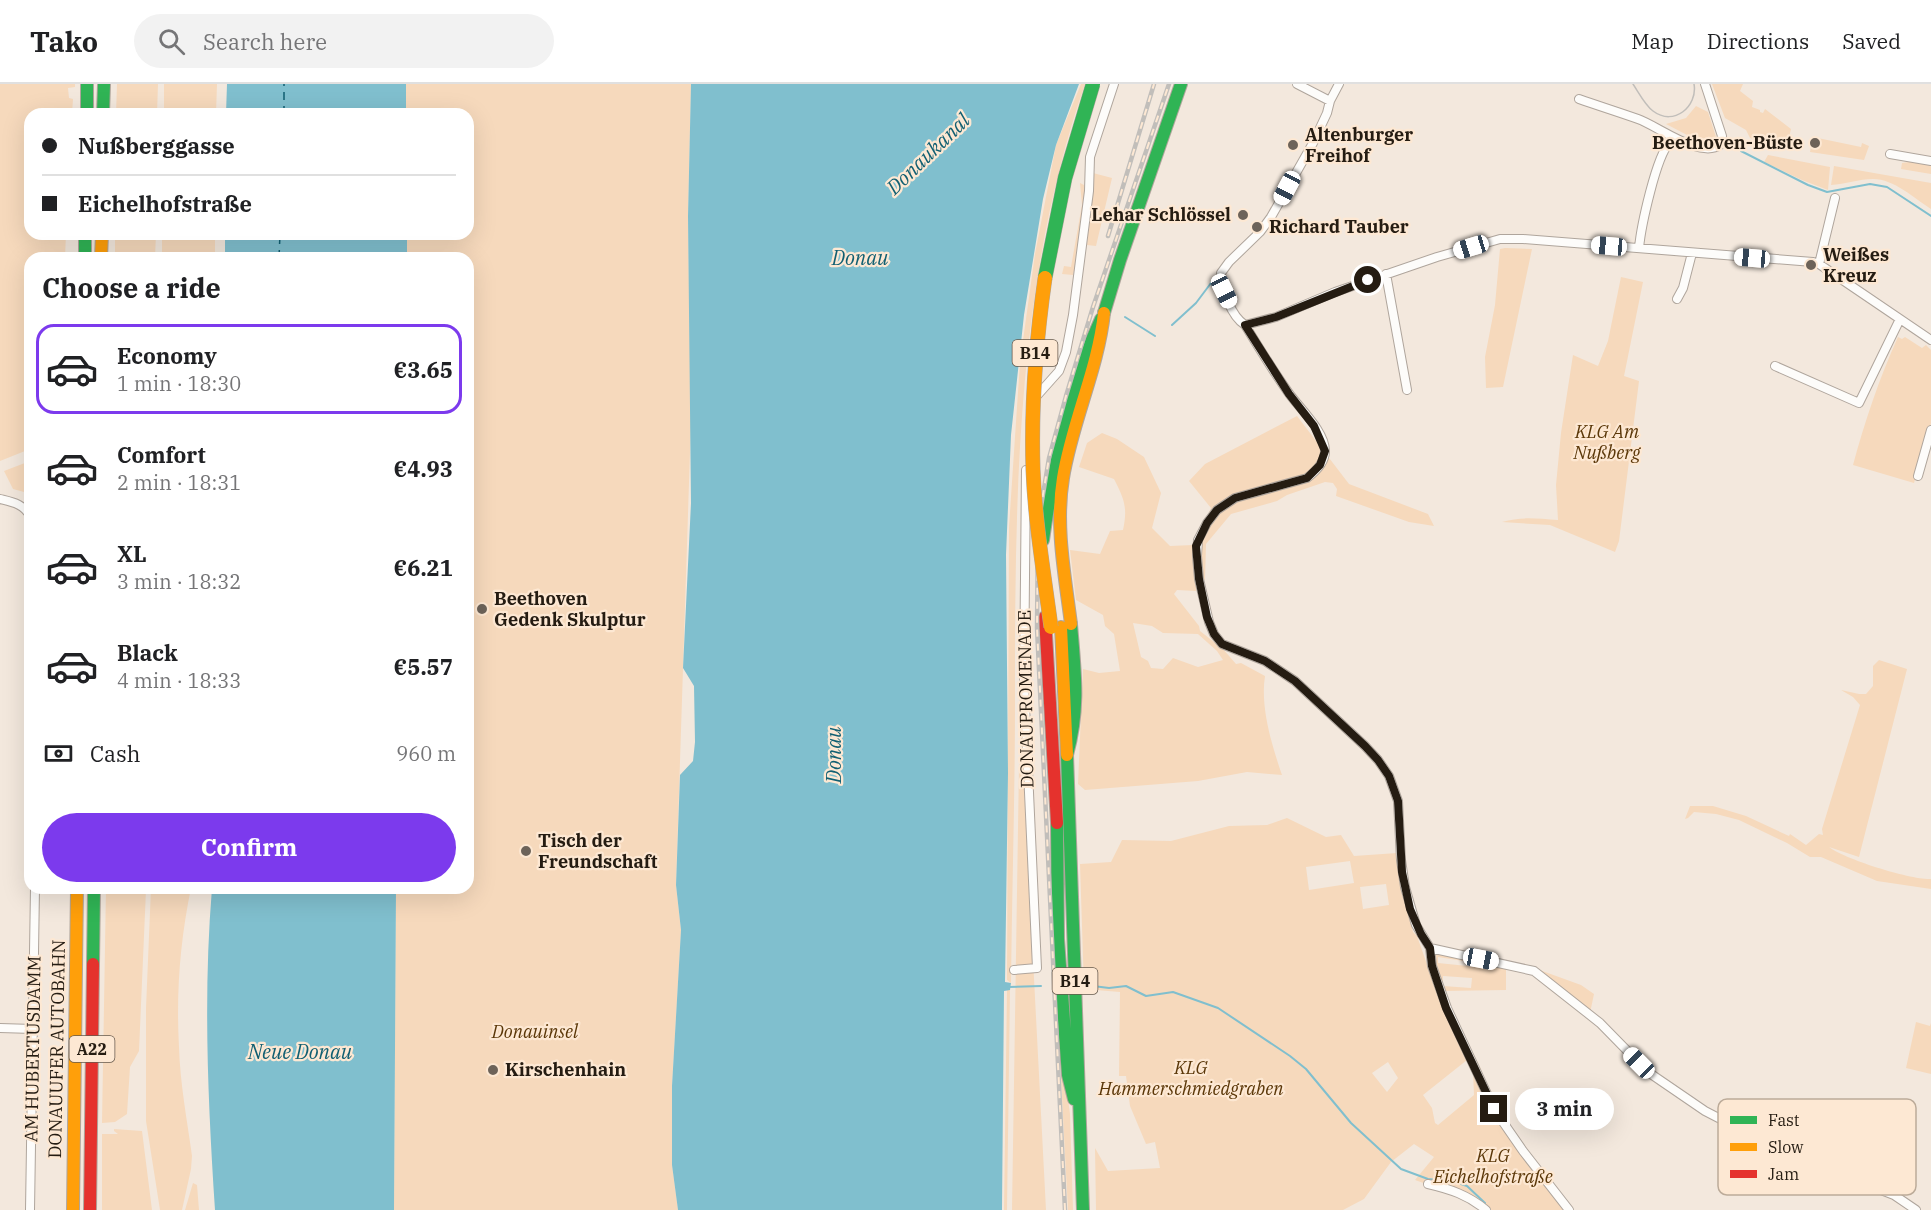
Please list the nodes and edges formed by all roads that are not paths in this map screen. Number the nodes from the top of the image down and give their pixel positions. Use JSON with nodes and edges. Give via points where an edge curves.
{"nodes":[{"id":1,"x":87,"y":84,"type":"edge"},
{"id":2,"x":104,"y":84,"type":"edge"},
{"id":3,"x":1093,"y":84,"type":"edge"},
{"id":4,"x":1104,"y":84,"type":"edge"},
{"id":5,"x":1114,"y":84,"type":"edge"},
{"id":6,"x":1181,"y":84,"type":"edge"},
{"id":7,"x":1297,"y":84,"type":"edge"},
{"id":8,"x":1340,"y":84,"type":"edge"},
{"id":9,"x":1705,"y":84,"type":"edge"},
{"id":10,"x":1579,"y":99,"type":"dead end"},
{"id":11,"x":1330,"y":101,"type":"junction"},
{"id":12,"x":87,"y":108,"type":"edge"},
{"id":13,"x":103,"y":108,"type":"edge"},
{"id":14,"x":1680,"y":141,"type":"junction"},
{"id":15,"x":1890,"y":154,"type":"dead end"},
{"id":16,"x":1931,"y":161,"type":"edge"},
{"id":17,"x":1835,"y":198,"type":"dead end"},
{"id":18,"x":1639,"y":248,"type":"junction"},
{"id":19,"x":1692,"y":253,"type":"junction"},
{"id":20,"x":1819,"y":264,"type":"junction"},
{"id":21,"x":1386,"y":274,"type":"junction"},
{"id":22,"x":1677,"y":299,"type":"dead end"},
{"id":23,"x":1104,"y":313,"type":"junction"},
{"id":24,"x":1900,"y":320,"type":"junction"},
{"id":25,"x":1245,"y":325,"type":"junction"},
{"id":26,"x":1931,"y":340,"type":"edge"},
{"id":27,"x":1775,"y":366,"type":"dead end"},
{"id":28,"x":1407,"y":390,"type":"dead end"},
{"id":29,"x":1931,"y":430,"type":"edge"},
{"id":30,"x":1918,"y":476,"type":"dead end"},
{"id":31,"x":0,"y":499,"type":"edge"},
{"id":32,"x":24,"y":509,"type":"edge"},
{"id":33,"x":1064,"y":700,"type":"junction"},
{"id":34,"x":1068,"y":755,"type":"junction"},
{"id":35,"x":35,"y":894,"type":"edge"},
{"id":36,"x":77,"y":894,"type":"edge"},
{"id":37,"x":94,"y":894,"type":"edge"},
{"id":38,"x":1430,"y":948,"type":"junction"},
{"id":39,"x":1014,"y":970,"type":"dead end"},
{"id":40,"x":0,"y":1028,"type":"edge"},
{"id":41,"x":33,"y":1029,"type":"junction"},
{"id":42,"x":1718,"y":1117,"type":"edge"},
{"id":43,"x":1080,"y":1124,"type":"junction"},
{"id":44,"x":1428,"y":1184,"type":"dead end"},
{"id":45,"x":1891,"y":1195,"type":"edge"},
{"id":46,"x":30,"y":1210,"type":"edge"},
{"id":47,"x":73,"y":1210,"type":"edge"},
{"id":48,"x":90,"y":1210,"type":"edge"},
{"id":49,"x":1083,"y":1210,"type":"edge"},
{"id":50,"x":1486,"y":1210,"type":"edge"},
{"id":51,"x":1569,"y":1210,"type":"edge"},
{"id":52,"x":1916,"y":1210,"type":"edge"}],
"edges":[{"from":1,"to":12,"type":"main road"},
{"from":2,"to":13,"type":"main road"},
{"from":3,"to":33,"type":"main road","number":"B14","bridge":true,"via":[[1053,235],[1032,376],[1033,472],[1051,627]]},
{"from":4,"to":33,"type":"main road","number":"B14","via":[[1058,255],[1043,377],[1040,434],[1064,657]]},
{"from":5,"to":39,"type":"street","name":"DONAUPROMENADE","via":[[1090,157],[1089,191],[1065,352],[1059,371],[1029,407],[1023,683],[1037,968]]},
{"from":6,"to":23,"type":"main road"},
{"from":7,"to":11,"type":"street"},
{"from":8,"to":11,"type":"street"},
{"from":9,"to":14,"type":"street","via":[[1722,143],[1711,149]]},
{"from":10,"to":14,"type":"street","via":[[1646,122]]},
{"from":11,"to":25,"type":"street","via":[[1271,217],[1221,273],[1224,291]]},
{"from":14,"to":18,"type":"street","via":[[1670,142],[1663,150]]},
{"from":15,"to":16,"type":"street"},
{"from":17,"to":20,"type":"street"},
{"from":18,"to":19,"type":"street"},
{"from":18,"to":21,"type":"street","via":[[1500,240]]},
{"from":19,"to":20,"type":"street"},
{"from":19,"to":22,"type":"street"},
{"from":20,"to":24,"type":"street"},
{"from":21,"to":25,"type":"street","via":[[1276,317]]},
{"from":21,"to":28,"type":"street"},
{"from":23,"to":34,"type":"main road","via":[[1101,341],[1063,476],[1060,501],[1077,697]]},
{"from":23,"to":43,"type":"main road","via":[[1092,337],[1070,410],[1046,511],[1041,561],[1057,826],[1058,939],[1068,1075]]},
{"from":24,"to":26,"type":"street"},
{"from":24,"to":27,"type":"street","via":[[1859,403]]},
{"from":25,"to":38,"type":"street","via":[[1314,426],[1325,451],[1320,465],[1307,478],[1235,498],[1217,510],[1207,523],[1196,546],[1207,617],[1222,644],[1265,661],[1295,681],[1365,746],[1389,776],[1398,801],[1405,887],[1416,925]]},
{"from":29,"to":30,"type":"street"},
{"from":31,"to":32,"type":"street"},
{"from":33,"to":34,"type":"main road","number":"B14"},
{"from":34,"to":43,"type":"main road","number":"B14"},
{"from":35,"to":41,"type":"street","name":"AM HUBERTUSDAMM"},
{"from":36,"to":47,"type":"main road","name":"DONAUUFER AUTOBAHN","number":"A22"},
{"from":37,"to":48,"type":"main road","name":"DONAUUFER AUTOBAHN","number":"A22"},
{"from":38,"to":42,"type":"street","via":[[1534,971],[1600,1023],[1660,1082]]},
{"from":38,"to":51,"type":"street","via":[[1446,1008],[1494,1109]]},
{"from":40,"to":41,"type":"street"},
{"from":41,"to":46,"type":"street","name":"AM HUBERTUSDAMM"},
{"from":43,"to":49,"type":"main road","number":"B14"},
{"from":44,"to":50,"type":"street","via":[[1465,1195]]},
{"from":45,"to":52,"type":"street"}]}
